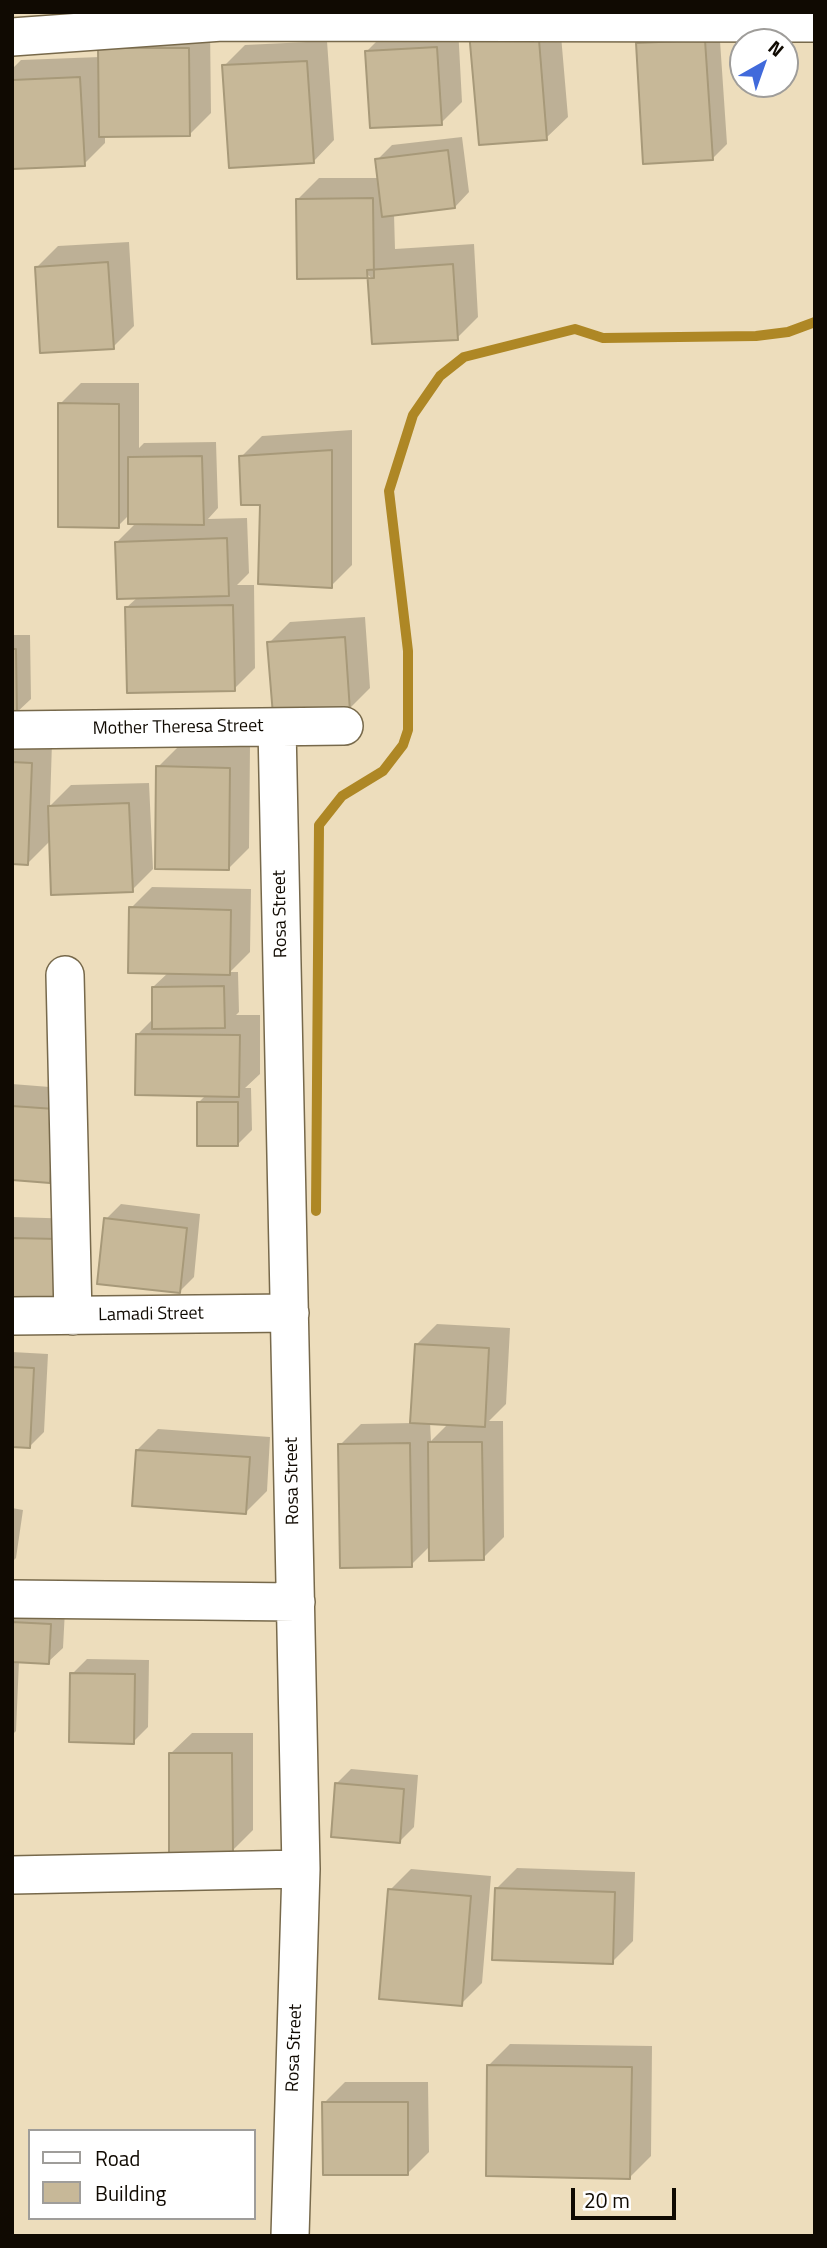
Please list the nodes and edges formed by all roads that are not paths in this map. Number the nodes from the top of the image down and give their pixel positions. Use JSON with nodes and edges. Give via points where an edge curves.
{"nodes":[{"id":1,"x":815,"y":23,"type":"edge"},
{"id":2,"x":12,"y":37,"type":"edge"},
{"id":3,"x":344,"y":726,"type":"dead end"},
{"id":4,"x":277,"y":727,"type":"junction"},
{"id":5,"x":12,"y":730,"type":"edge"},
{"id":6,"x":65,"y":975,"type":"dead end"},
{"id":7,"x":290,"y":1313,"type":"junction"},
{"id":8,"x":73,"y":1315,"type":"junction"},
{"id":9,"x":12,"y":1316,"type":"edge"},
{"id":10,"x":12,"y":1599,"type":"edge"},
{"id":11,"x":296,"y":1602,"type":"junction"},
{"id":12,"x":301,"y":1869,"type":"junction"},
{"id":13,"x":12,"y":1875,"type":"edge"},
{"id":14,"x":290,"y":2236,"type":"edge"}],
"edges":[{"from":1,"to":2,"type":"street","via":[[222,22]]},
{"from":3,"to":4,"type":"street","name":"Mother Theresa Street"},
{"from":4,"to":5,"type":"street","name":"Mother Theresa Street"},
{"from":4,"to":7,"type":"street","name":"Rosa Street"},
{"from":6,"to":8,"type":"street"},
{"from":7,"to":8,"type":"street","name":"Lamadi Street"},
{"from":7,"to":11,"type":"street","name":"Rosa Street"},
{"from":8,"to":9,"type":"street","name":"Lamadi Street"},
{"from":10,"to":11,"type":"street"},
{"from":11,"to":12,"type":"street","name":"Rosa Street"},
{"from":12,"to":13,"type":"street"},
{"from":12,"to":14,"type":"street","name":"Rosa Street"}]}
